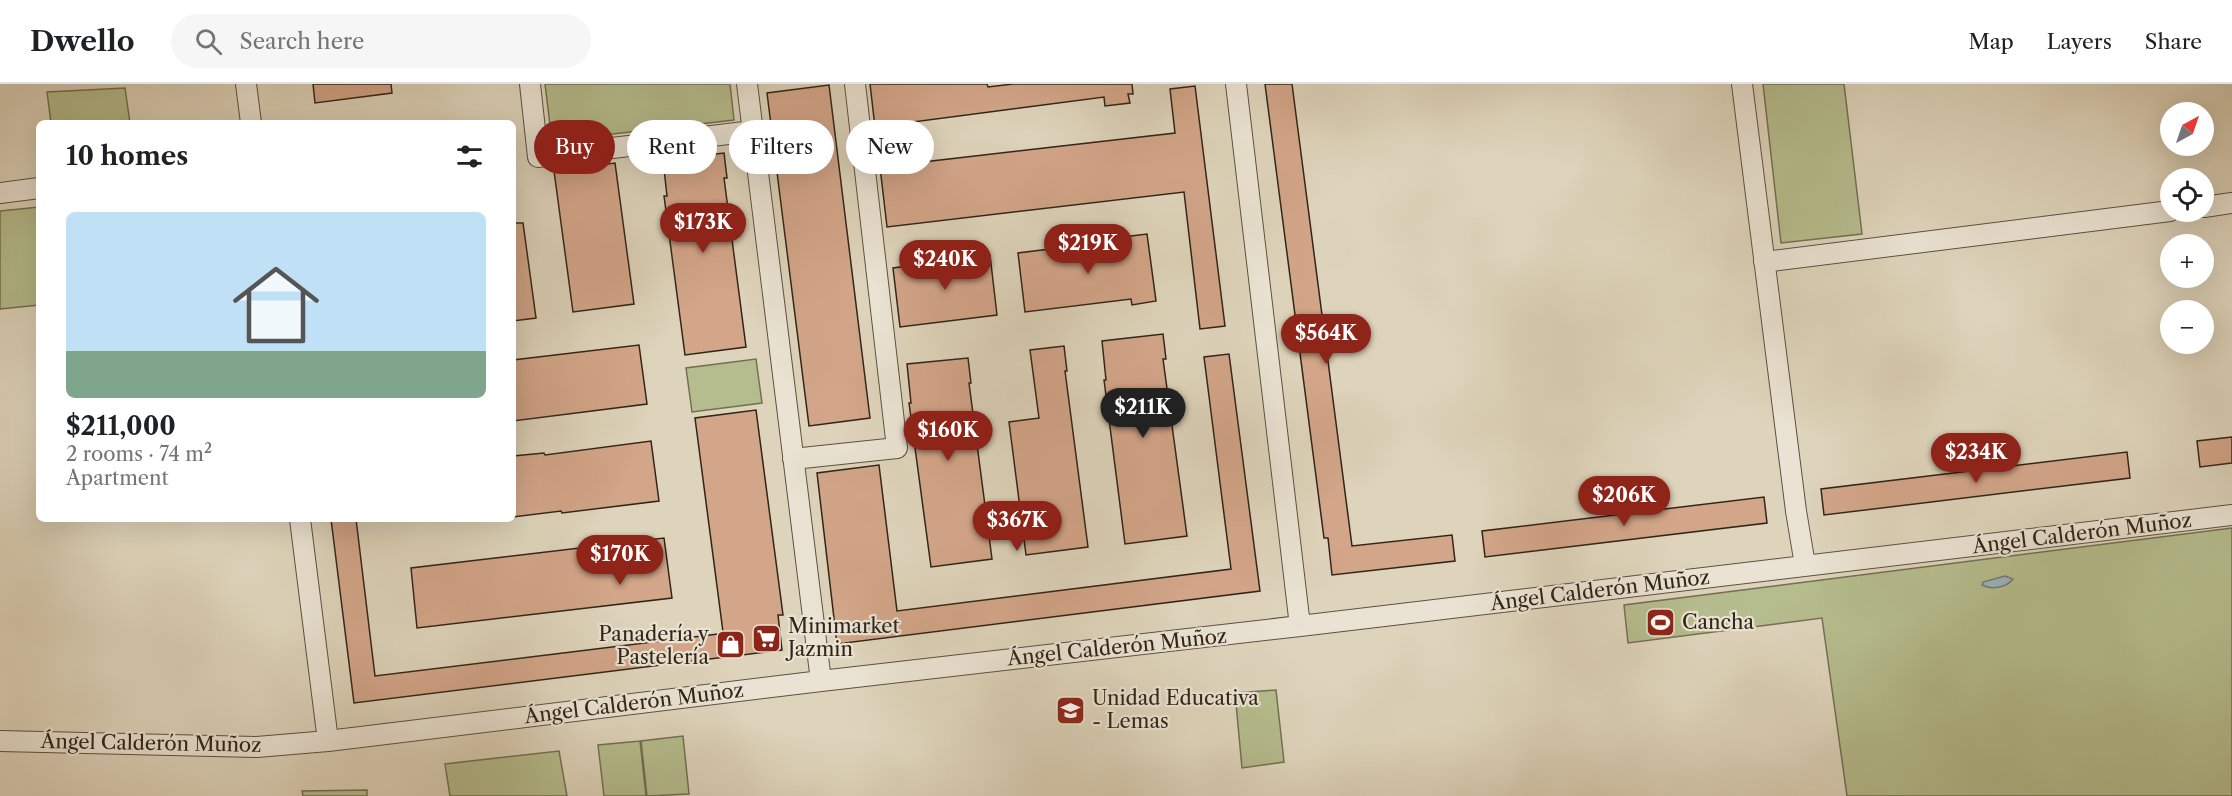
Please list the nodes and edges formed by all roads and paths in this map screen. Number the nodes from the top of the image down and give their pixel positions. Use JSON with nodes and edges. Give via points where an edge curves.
{"nodes":[{"id":1,"x":246,"y":84,"type":"edge"},
{"id":2,"x":530,"y":84,"type":"edge"},
{"id":3,"x":747,"y":84,"type":"edge"},
{"id":4,"x":855,"y":84,"type":"edge"},
{"id":5,"x":1236,"y":84,"type":"edge"},
{"id":6,"x":1742,"y":84,"type":"edge"},
{"id":7,"x":251,"y":120,"type":"edge"},
{"id":8,"x":752,"y":120,"type":"edge"},
{"id":9,"x":729,"y":134,"type":"edge"},
{"id":10,"x":758,"y":174,"type":"edge"},
{"id":11,"x":36,"y":188,"type":"edge"},
{"id":12,"x":0,"y":192,"type":"edge"},
{"id":13,"x":2232,"y":203,"type":"edge"},
{"id":14,"x":2214,"y":206,"type":"edge"},
{"id":15,"x":2160,"y":212,"type":"edge"},
{"id":16,"x":1764,"y":262,"type":"junction"},
{"id":17,"x":794,"y":459,"type":"junction"},
{"id":18,"x":2232,"y":515,"type":"edge"},
{"id":19,"x":300,"y":522,"type":"edge"},
{"id":20,"x":1805,"y":565,"type":"junction"},
{"id":21,"x":1300,"y":626,"type":"junction"},
{"id":22,"x":821,"y":681,"type":"junction"},
{"id":23,"x":0,"y":741,"type":"edge"},
{"id":24,"x":328,"y":741,"type":"junction"}],
"edges":[{"from":1,"to":7,"type":"street"},
{"from":2,"to":9,"type":"street","via":[[538,157]]},
{"from":3,"to":8,"type":"street"},
{"from":4,"to":17,"type":"street","via":[[897,448]]},
{"from":5,"to":21,"type":"street"},
{"from":6,"to":16,"type":"street"},
{"from":10,"to":17,"type":"street"},
{"from":11,"to":12,"type":"street"},
{"from":13,"to":14,"type":"street"},
{"from":15,"to":16,"type":"street"},
{"from":16,"to":20,"type":"street"},
{"from":17,"to":22,"type":"street"},
{"from":18,"to":20,"type":"street","name":"Ángel Calderón Muñoz"},
{"from":19,"to":24,"type":"street"},
{"from":20,"to":21,"type":"street","name":"Ángel Calderón Muñoz"},
{"from":21,"to":22,"type":"street","name":"Ángel Calderón Muñoz"},
{"from":22,"to":24,"type":"street","name":"Ángel Calderón Muñoz"},
{"from":23,"to":24,"type":"street","name":"Ángel Calderón Muñoz","via":[[256,747]]}]}
